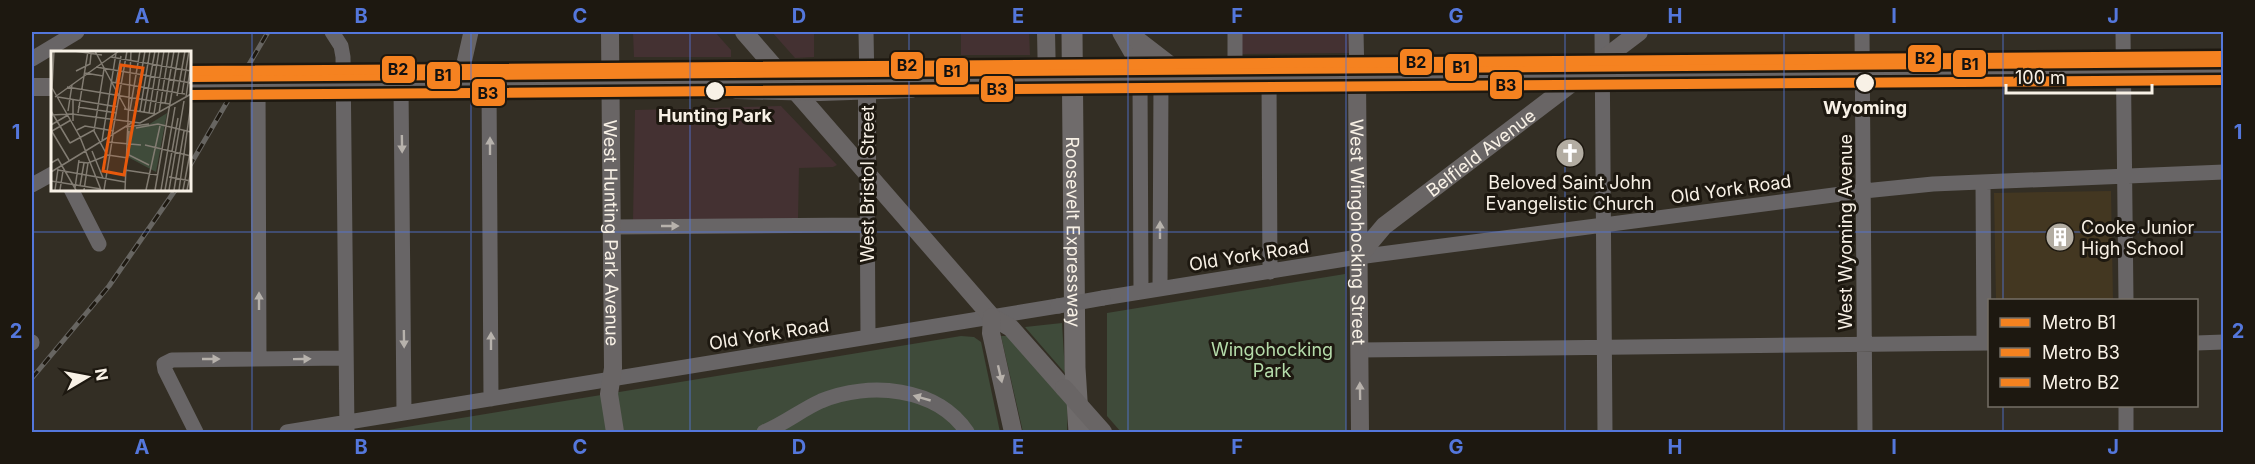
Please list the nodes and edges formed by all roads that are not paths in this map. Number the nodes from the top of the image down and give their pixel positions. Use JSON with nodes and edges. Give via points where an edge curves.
{"nodes":[{"id":1,"x":332,"y":32,"type":"edge"},
{"id":2,"x":471,"y":32,"type":"edge"},
{"id":3,"x":610,"y":32,"type":"edge"},
{"id":4,"x":744,"y":32,"type":"edge"},
{"id":5,"x":866,"y":32,"type":"edge"},
{"id":6,"x":1046,"y":32,"type":"edge"},
{"id":7,"x":1072,"y":32,"type":"edge"},
{"id":8,"x":1084,"y":32,"type":"edge"},
{"id":9,"x":1120,"y":32,"type":"edge"},
{"id":10,"x":1127,"y":32,"type":"edge"},
{"id":11,"x":1235,"y":32,"type":"edge"},
{"id":12,"x":1356,"y":32,"type":"edge"},
{"id":13,"x":1602,"y":32,"type":"edge"},
{"id":14,"x":1639,"y":32,"type":"edge"},
{"id":15,"x":1862,"y":32,"type":"edge"},
{"id":16,"x":2123,"y":32,"type":"edge"},
{"id":17,"x":68,"y":39,"type":"edge"},
{"id":18,"x":32,"y":59,"type":"edge"},
{"id":19,"x":1602,"y":68,"type":"junction"},
{"id":20,"x":2223,"y":71,"type":"edge"},
{"id":21,"x":2124,"y":72,"type":"junction"},
{"id":22,"x":781,"y":74,"type":"junction"},
{"id":23,"x":1863,"y":74,"type":"junction"},
{"id":24,"x":1580,"y":76,"type":"junction"},
{"id":25,"x":1357,"y":78,"type":"junction"},
{"id":26,"x":1188,"y":79,"type":"junction"},
{"id":27,"x":1235,"y":79,"type":"junction"},
{"id":28,"x":1269,"y":79,"type":"junction"},
{"id":29,"x":1050,"y":80,"type":"junction"},
{"id":30,"x":1140,"y":80,"type":"junction"},
{"id":31,"x":1161,"y":80,"type":"junction"},
{"id":32,"x":718,"y":83,"type":"junction"},
{"id":33,"x":867,"y":83,"type":"junction"},
{"id":34,"x":610,"y":84,"type":"junction"},
{"id":35,"x":257,"y":85,"type":"junction"},
{"id":36,"x":459,"y":85,"type":"junction"},
{"id":37,"x":489,"y":85,"type":"junction"},
{"id":38,"x":190,"y":86,"type":"edge"},
{"id":39,"x":344,"y":86,"type":"junction"},
{"id":40,"x":401,"y":86,"type":"junction"},
{"id":41,"x":32,"y":87,"type":"edge"},
{"id":42,"x":51,"y":87,"type":"edge"},
{"id":43,"x":796,"y":91,"type":"junction"},
{"id":44,"x":1141,"y":100,"type":"junction"},
{"id":45,"x":1160,"y":131,"type":"junction"},
{"id":46,"x":867,"y":172,"type":"junction"},
{"id":47,"x":2223,"y":172,"type":"edge"},
{"id":48,"x":51,"y":175,"type":"edge"},
{"id":49,"x":2125,"y":176,"type":"junction"},
{"id":50,"x":1983,"y":183,"type":"junction"},
{"id":51,"x":32,"y":185,"type":"edge"},
{"id":52,"x":71,"y":190,"type":"edge"},
{"id":53,"x":1864,"y":191,"type":"junction"},
{"id":54,"x":867,"y":225,"type":"junction"},
{"id":55,"x":1604,"y":226,"type":"junction"},
{"id":56,"x":612,"y":227,"type":"junction"},
{"id":57,"x":99,"y":244,"type":"dead end"},
{"id":58,"x":1358,"y":257,"type":"junction"},
{"id":59,"x":1270,"y":272,"type":"junction"},
{"id":60,"x":1160,"y":289,"type":"junction"},
{"id":61,"x":1141,"y":292,"type":"junction"},
{"id":62,"x":2126,"y":299,"type":"edge"},
{"id":63,"x":992,"y":317,"type":"junction"},
{"id":64,"x":868,"y":337,"type":"junction"},
{"id":65,"x":2223,"y":342,"type":"edge"},
{"id":66,"x":1987,"y":343,"type":"edge"},
{"id":67,"x":2198,"y":343,"type":"edge"},
{"id":68,"x":1865,"y":346,"type":"junction"},
{"id":69,"x":1605,"y":349,"type":"junction"},
{"id":70,"x":1359,"y":350,"type":"junction"},
{"id":71,"x":346,"y":358,"type":"junction"},
{"id":72,"x":259,"y":360,"type":"junction"},
{"id":73,"x":611,"y":380,"type":"junction"},
{"id":74,"x":1070,"y":396,"type":"junction"},
{"id":75,"x":491,"y":399,"type":"junction"},
{"id":76,"x":2126,"y":407,"type":"edge"},
{"id":77,"x":404,"y":413,"type":"junction"},
{"id":78,"x":381,"y":417,"type":"junction"},
{"id":79,"x":347,"y":428,"type":"edge"},
{"id":80,"x":196,"y":432,"type":"edge"},
{"id":81,"x":287,"y":432,"type":"edge"},
{"id":82,"x":376,"y":432,"type":"edge"},
{"id":83,"x":616,"y":432,"type":"edge"},
{"id":84,"x":765,"y":432,"type":"edge"},
{"id":85,"x":967,"y":432,"type":"edge"},
{"id":86,"x":1013,"y":432,"type":"edge"},
{"id":87,"x":1077,"y":432,"type":"edge"},
{"id":88,"x":1091,"y":432,"type":"edge"},
{"id":89,"x":1103,"y":432,"type":"edge"},
{"id":90,"x":1360,"y":432,"type":"edge"},
{"id":91,"x":1605,"y":432,"type":"edge"},
{"id":92,"x":1865,"y":432,"type":"edge"},
{"id":93,"x":2127,"y":432,"type":"edge"}],
"edges":[{"from":1,"to":39,"type":"street","via":[[343,57]]},
{"from":2,"to":36,"type":"street"},
{"from":3,"to":34,"type":"main road","name":"West Hunting Park Avenue"},
{"from":4,"to":22,"type":"main road"},
{"from":5,"to":33,"type":"street","name":"West Bristol Street"},
{"from":6,"to":29,"type":"main road"},
{"from":7,"to":74,"type":"highway","name":"Roosevelt Expressway"},
{"from":8,"to":88,"type":"highway","name":"Roosevelt Expressway"},
{"from":9,"to":30,"type":"main road","via":[[1137,60]]},
{"from":10,"to":26,"type":"main road"},
{"from":11,"to":27,"type":"street"},
{"from":12,"to":25,"type":"street","name":"West Wingohocking Street"},
{"from":13,"to":19,"type":"street"},
{"from":14,"to":19,"type":"main road","name":"Belfield Avenue"},
{"from":15,"to":23,"type":"street","name":"West Wyoming Avenue"},
{"from":16,"to":21,"type":"street"},
{"from":17,"to":18,"type":"street"},
{"from":19,"to":23,"type":"main road"},
{"from":19,"to":24,"type":"main road","name":"Belfield Avenue"},
{"from":19,"to":55,"type":"street"},
{"from":20,"to":21,"type":"main road"},
{"from":21,"to":23,"type":"main road"},
{"from":21,"to":49,"type":"street"},
{"from":22,"to":32,"type":"main road","via":[[736,76]]},
{"from":22,"to":33,"type":"main road"},
{"from":22,"to":43,"type":"main road"},
{"from":23,"to":53,"type":"street","name":"West Wyoming Avenue"},
{"from":24,"to":25,"type":"main road"},
{"from":24,"to":58,"type":"main road","name":"Belfield Avenue","via":[[1384,226]]},
{"from":25,"to":28,"type":"main road"},
{"from":25,"to":58,"type":"main road","name":"West Wingohocking Street"},
{"from":26,"to":27,"type":"main road"},
{"from":26,"to":31,"type":"main road"},
{"from":27,"to":28,"type":"main road"},
{"from":28,"to":59,"type":"street"},
{"from":29,"to":30,"type":"main road","bridge":true},
{"from":29,"to":33,"type":"main road","via":[[924,81],[911,89]]},
{"from":30,"to":31,"type":"main road"},
{"from":30,"to":44,"type":"street"},
{"from":31,"to":45,"type":"street"},
{"from":32,"to":34,"type":"main road"},
{"from":32,"to":43,"type":"main road","via":[[737,90]]},
{"from":33,"to":43,"type":"main road"},
{"from":33,"to":46,"type":"main road","name":"West Bristol Street"},
{"from":34,"to":37,"type":"main road"},
{"from":34,"to":56,"type":"main road","name":"West Hunting Park Avenue"},
{"from":35,"to":38,"type":"main road","bridge":true},
{"from":35,"to":39,"type":"main road"},
{"from":72,"to":35,"type":"street","one_way":true},
{"from":36,"to":37,"type":"main road"},
{"from":36,"to":40,"type":"main road"},
{"from":75,"to":37,"type":"street","one_way":true},
{"from":39,"to":40,"type":"main road"},
{"from":39,"to":71,"type":"street"},
{"from":40,"to":77,"type":"street","one_way":true},
{"from":41,"to":42,"type":"main road"},
{"from":43,"to":46,"type":"main road"},
{"from":44,"to":45,"type":"street"},
{"from":44,"to":61,"type":"street"},
{"from":60,"to":45,"type":"street","one_way":true},
{"from":46,"to":54,"type":"street","name":"West Bristol Street"},
{"from":46,"to":63,"type":"main road"},
{"from":47,"to":49,"type":"street","name":"Old York Road"},
{"from":48,"to":51,"type":"street"},
{"from":49,"to":50,"type":"street","name":"Old York Road"},
{"from":49,"to":62,"type":"street"},
{"from":50,"to":53,"type":"street","name":"Old York Road"},
{"from":50,"to":66,"type":"street"},
{"from":52,"to":57,"type":"street"},
{"from":53,"to":55,"type":"street","name":"Old York Road"},
{"from":53,"to":68,"type":"street","name":"West Wyoming Avenue"},
{"from":56,"to":54,"type":"street","one_way":true},
{"from":54,"to":64,"type":"street","name":"West Bristol Street"},
{"from":55,"to":58,"type":"street","name":"Old York Road"},
{"from":55,"to":69,"type":"street"},
{"from":56,"to":73,"type":"main road","name":"West Hunting Park Avenue"},
{"from":58,"to":59,"type":"street","name":"Old York Road"},
{"from":58,"to":70,"type":"main road","name":"West Wingohocking Street"},
{"from":59,"to":60,"type":"street","name":"Old York Road"},
{"from":60,"to":61,"type":"street","name":"Old York Road"},
{"from":61,"to":63,"type":"street","name":"Old York Road","bridge":true},
{"from":63,"to":64,"type":"street","name":"Old York Road"},
{"from":63,"to":74,"type":"main road","via":[[1011,328]]},
{"from":63,"to":86,"type":"main road","one_way":true,"via":[[991,333]]},
{"from":64,"to":73,"type":"street","name":"Old York Road"},
{"from":65,"to":67,"type":"street"},
{"from":66,"to":68,"type":"street"},
{"from":68,"to":69,"type":"street"},
{"from":68,"to":92,"type":"street","name":"West Wyoming Avenue"},
{"from":69,"to":70,"type":"street"},
{"from":69,"to":91,"type":"street"},
{"from":90,"to":70,"type":"main road","name":"West Wingohocking Street","one_way":true},
{"from":72,"to":71,"type":"street","one_way":true},
{"from":71,"to":79,"type":"street"},
{"from":80,"to":72,"type":"street","one_way":true,"via":[[164,364],[172,360]]},
{"from":73,"to":75,"type":"street","name":"Old York Road"},
{"from":73,"to":83,"type":"main road","name":"West Hunting Park Avenue","via":[[609,394]]},
{"from":74,"to":87,"type":"highway","name":"Roosevelt Expressway"},
{"from":74,"to":89,"type":"main road","bridge":true},
{"from":75,"to":77,"type":"street","name":"Old York Road"},
{"from":76,"to":93,"type":"street"},
{"from":77,"to":78,"type":"street","name":"Old York Road"},
{"from":78,"to":79,"type":"street","name":"Old York Road"},
{"from":78,"to":82,"type":"street"},
{"from":79,"to":81,"type":"street","name":"Old York Road"},
{"from":85,"to":84,"type":"street","one_way":true,"via":[[937,402],[891,391],[864,391],[822,401]]}]}
